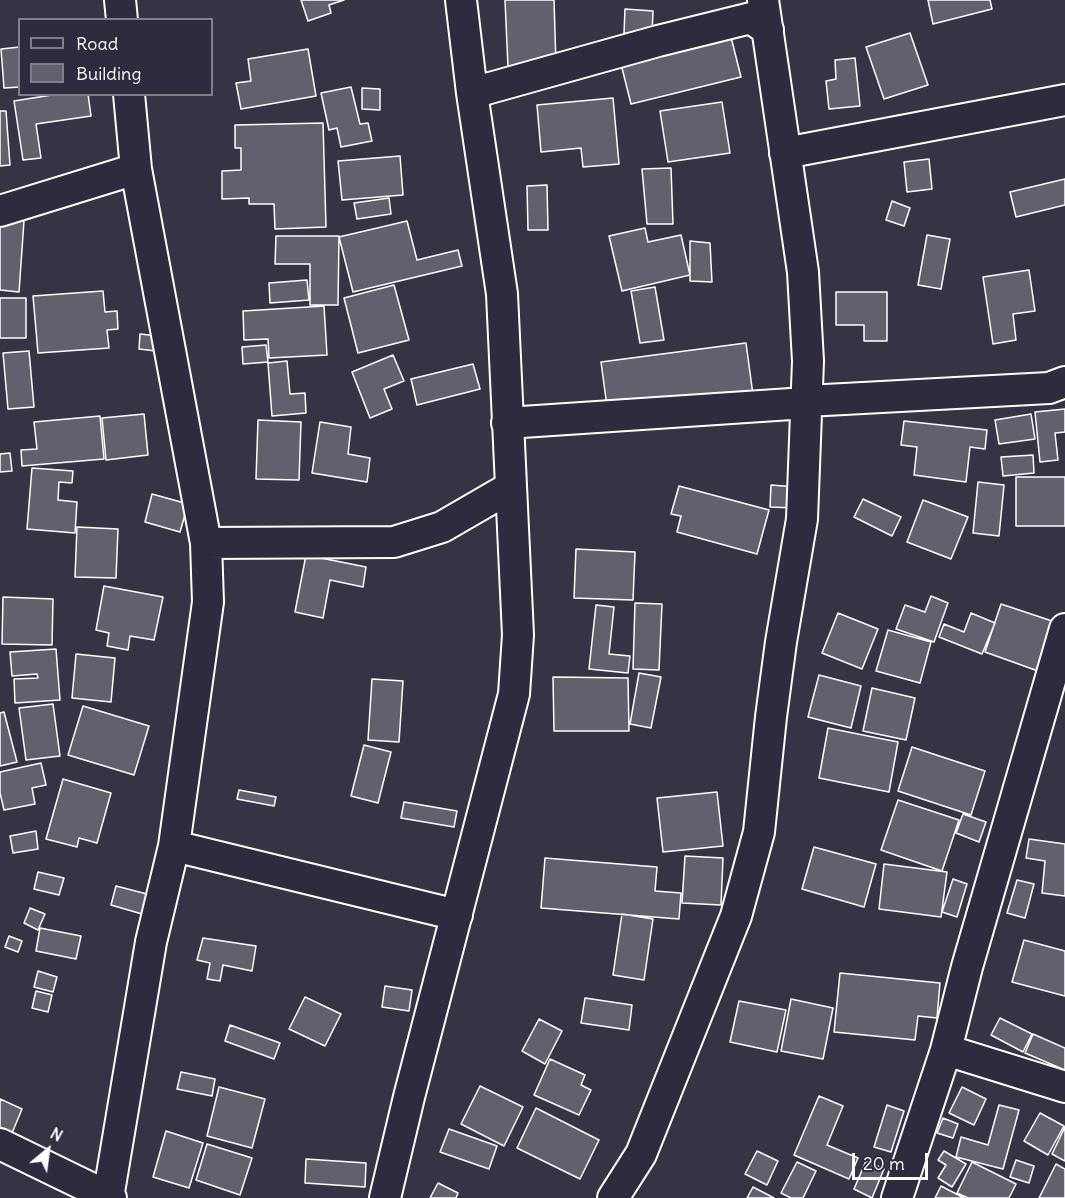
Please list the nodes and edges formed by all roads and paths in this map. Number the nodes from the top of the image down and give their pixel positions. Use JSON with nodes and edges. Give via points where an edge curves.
{"nodes":[{"id":1,"x":120,"y":0,"type":"edge"},
{"id":2,"x":461,"y":0,"type":"edge"},
{"id":3,"x":763,"y":0,"type":"edge"},
{"id":4,"x":122,"y":18,"type":"edge"},
{"id":5,"x":768,"y":30,"type":"junction"},
{"id":6,"x":472,"y":93,"type":"junction"},
{"id":7,"x":129,"y":96,"type":"edge"},
{"id":8,"x":1065,"y":100,"type":"edge"},
{"id":9,"x":785,"y":153,"type":"junction"},
{"id":10,"x":136,"y":169,"type":"junction"},
{"id":11,"x":0,"y":211,"type":"edge"},
{"id":12,"x":1065,"y":382,"type":"edge"},
{"id":13,"x":807,"y":401,"type":"junction"},
{"id":14,"x":507,"y":423,"type":"junction"},
{"id":15,"x":511,"y":487,"type":"junction"},
{"id":16,"x":206,"y":543,"type":"junction"},
{"id":17,"x":1065,"y":629,"type":"edge"},
{"id":18,"x":174,"y":846,"type":"junction"},
{"id":19,"x":457,"y":915,"type":"junction"},
{"id":20,"x":946,"y":1050,"type":"junction"},
{"id":21,"x":1065,"y":1087,"type":"edge"},
{"id":22,"x":0,"y":1144,"type":"edge"},
{"id":23,"x":109,"y":1198,"type":"edge"},
{"id":24,"x":386,"y":1198,"type":"edge"},
{"id":25,"x":613,"y":1198,"type":"edge"},
{"id":26,"x":897,"y":1198,"type":"edge"}],
"edges":[{"from":1,"to":4,"type":"street"},
{"from":2,"to":6,"type":"street"},
{"from":3,"to":5,"type":"street"},
{"from":5,"to":6,"type":"street","via":[[751,18]]},
{"from":5,"to":9,"type":"street"},
{"from":6,"to":14,"type":"street","via":[[502,294]]},
{"from":7,"to":10,"type":"street"},
{"from":8,"to":9,"type":"street"},
{"from":9,"to":13,"type":"street","via":[[803,272]]},
{"from":10,"to":11,"type":"street"},
{"from":10,"to":16,"type":"street"},
{"from":12,"to":13,"type":"street","via":[[1049,388]]},
{"from":13,"to":14,"type":"street"},
{"from":13,"to":25,"type":"street","via":[[802,519],[781,642],[759,832],[736,916],[710,984],[641,1154]]},
{"from":14,"to":15,"type":"street"},
{"from":15,"to":16,"type":"street","via":[[442,527],[394,542]]},
{"from":15,"to":19,"type":"street","via":[[518,635],[514,694]]},
{"from":16,"to":18,"type":"street","via":[[208,602]]},
{"from":17,"to":20,"type":"street","via":[[966,967]]},
{"from":18,"to":19,"type":"street"},
{"from":18,"to":23,"type":"street","via":[[151,942]]},
{"from":19,"to":24,"type":"street"},
{"from":20,"to":21,"type":"street"},
{"from":20,"to":26,"type":"street"},
{"from":22,"to":23,"type":"street"}]}
